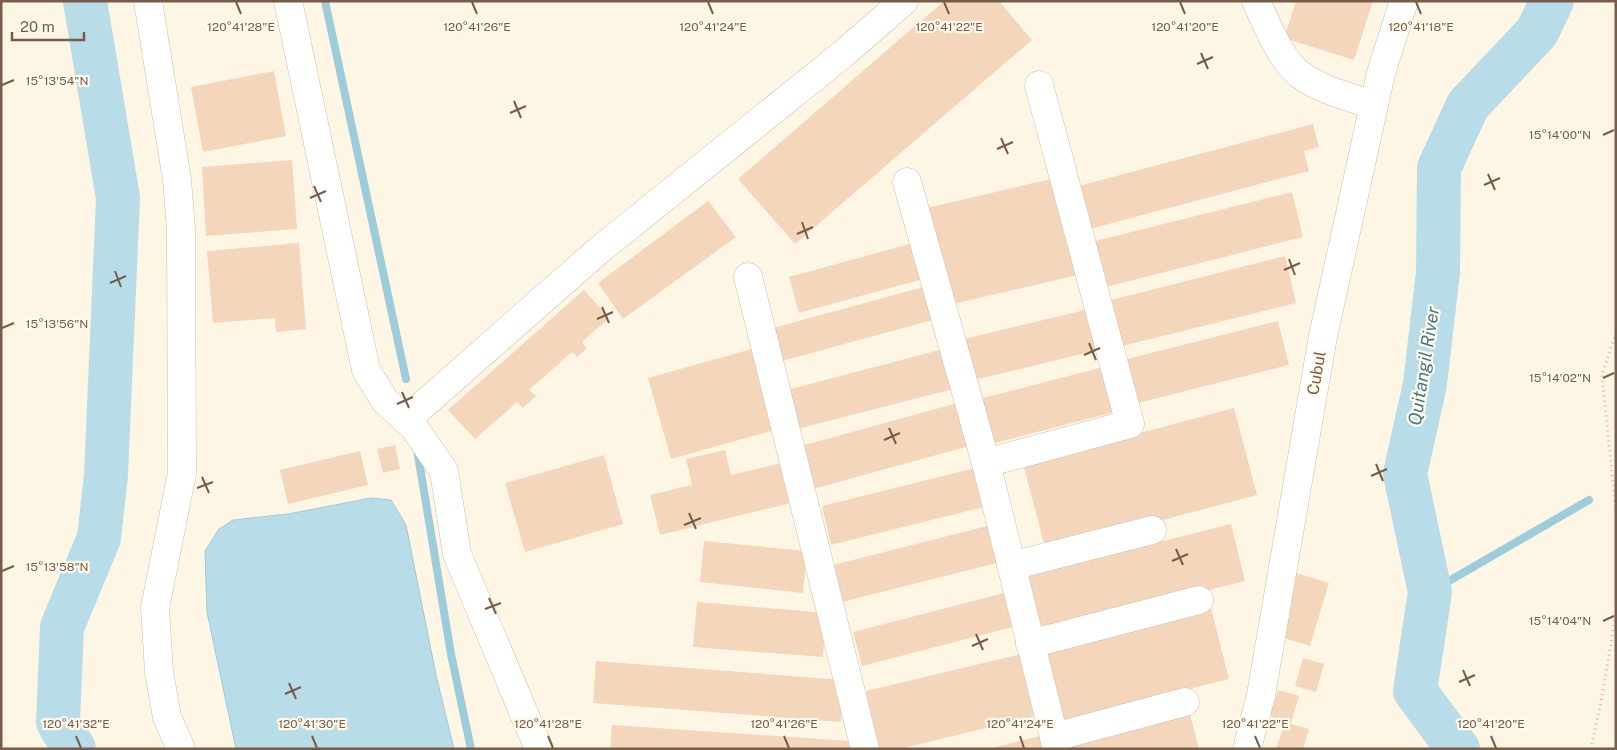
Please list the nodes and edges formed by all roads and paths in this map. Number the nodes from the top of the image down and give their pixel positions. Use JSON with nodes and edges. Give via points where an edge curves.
{"nodes":[{"id":1,"x":148,"y":1,"type":"edge"},
{"id":2,"x":288,"y":1,"type":"edge"},
{"id":3,"x":904,"y":1,"type":"edge"},
{"id":4,"x":1256,"y":1,"type":"edge"},
{"id":5,"x":1404,"y":1,"type":"edge"},
{"id":6,"x":1039,"y":85,"type":"dead end"},
{"id":7,"x":1374,"y":105,"type":"junction"},
{"id":8,"x":907,"y":182,"type":"dead end"},
{"id":9,"x":748,"y":277,"type":"dead end"},
{"id":10,"x":1616,"y":333,"type":"edge"},
{"id":11,"x":406,"y":420,"type":"junction"},
{"id":12,"x":986,"y":463,"type":"junction"},
{"id":13,"x":1616,"y":514,"type":"edge"},
{"id":14,"x":1152,"y":530,"type":"dead end"},
{"id":15,"x":1010,"y":566,"type":"junction"},
{"id":16,"x":1199,"y":600,"type":"dead end"},
{"id":17,"x":1616,"y":613,"type":"edge"},
{"id":18,"x":1030,"y":644,"type":"junction"},
{"id":19,"x":1185,"y":702,"type":"dead end"},
{"id":20,"x":1056,"y":743,"type":"edge"},
{"id":21,"x":181,"y":749,"type":"edge"},
{"id":22,"x":539,"y":749,"type":"edge"},
{"id":23,"x":865,"y":749,"type":"edge"},
{"id":24,"x":1247,"y":749,"type":"edge"},
{"id":25,"x":1591,"y":749,"type":"edge"}],
"edges":[{"from":1,"to":21,"type":"street","via":[[181,229],[182,473],[155,608],[158,672],[167,717]]},
{"from":2,"to":11,"type":"street","via":[[366,370],[385,401]]},
{"from":3,"to":11,"type":"street","via":[[598,251]]},
{"from":4,"to":7,"type":"street","via":[[1281,52],[1300,75],[1330,92]]},
{"from":5,"to":7,"type":"street","name":"Cubul"},
{"from":6,"to":12,"type":"street","via":[[1130,424]]},
{"from":7,"to":24,"type":"street","name":"Cubul","via":[[1323,336],[1261,694]]},
{"from":8,"to":12,"type":"street"},
{"from":9,"to":23,"type":"street"},
{"from":10,"to":13,"type":"path","via":[[1602,375]]},
{"from":11,"to":22,"type":"street","via":[[444,471],[457,554]]},
{"from":12,"to":15,"type":"street"},
{"from":14,"to":15,"type":"street"},
{"from":15,"to":18,"type":"street"},
{"from":16,"to":18,"type":"street"},
{"from":17,"to":25,"type":"path"},
{"from":18,"to":20,"type":"street"},
{"from":19,"to":20,"type":"street"}]}
